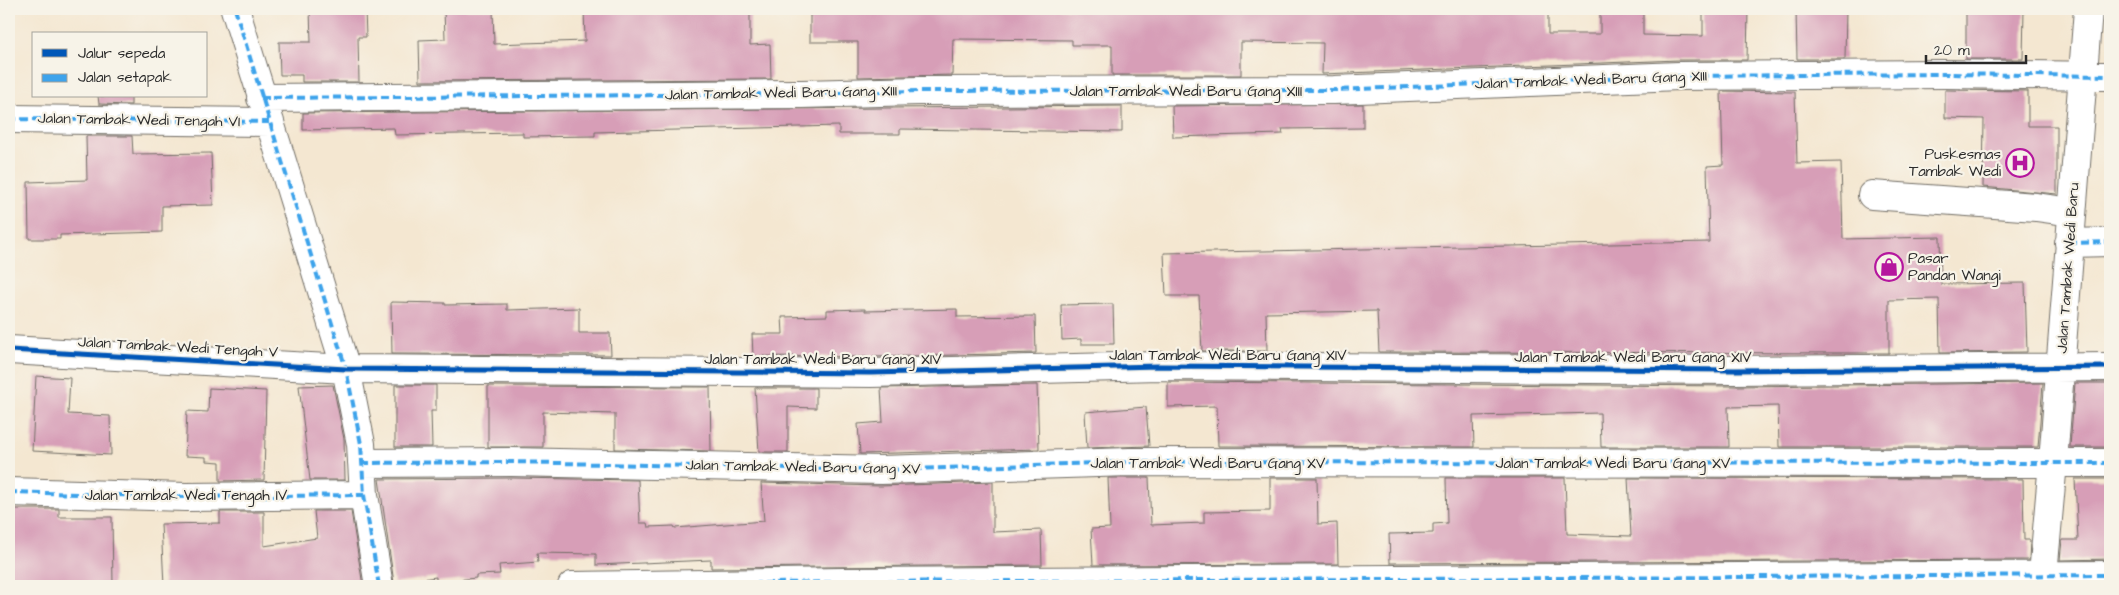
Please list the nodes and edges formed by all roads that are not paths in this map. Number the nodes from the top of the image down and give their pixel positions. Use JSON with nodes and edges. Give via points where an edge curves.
{"nodes":[{"id":1,"x":235,"y":9,"type":"edge"},
{"id":2,"x":2088,"y":9,"type":"edge"},
{"id":3,"x":2082,"y":76,"type":"junction"},
{"id":4,"x":2110,"y":76,"type":"edge"},
{"id":5,"x":265,"y":110,"type":"junction"},
{"id":6,"x":9,"y":119,"type":"edge"},
{"id":7,"x":1872,"y":195,"type":"dead end"},
{"id":8,"x":2072,"y":212,"type":"junction"},
{"id":9,"x":2110,"y":242,"type":"edge"},
{"id":10,"x":2069,"y":244,"type":"junction"},
{"id":11,"x":9,"y":350,"type":"edge"},
{"id":12,"x":2060,"y":367,"type":"junction"},
{"id":13,"x":2110,"y":367,"type":"edge"},
{"id":14,"x":346,"y":369,"type":"junction"},
{"id":15,"x":2054,"y":462,"type":"junction"},
{"id":16,"x":362,"y":463,"type":"junction"},
{"id":17,"x":2110,"y":463,"type":"edge"},
{"id":18,"x":9,"y":492,"type":"edge"},
{"id":19,"x":364,"y":495,"type":"junction"},
{"id":20,"x":2110,"y":575,"type":"edge"},
{"id":21,"x":2042,"y":581,"type":"edge"},
{"id":22,"x":379,"y":586,"type":"edge"},
{"id":23,"x":572,"y":586,"type":"edge"}],
"edges":[{"from":1,"to":5,"type":"street"},
{"from":2,"to":3,"type":"street","name":"Jalan Tambak Wedi Baru"},
{"from":3,"to":4,"type":"street","name":"Jalan Tambak Wedi Baru Gang XIII"},
{"from":3,"to":5,"type":"street","name":"Jalan Tambak Wedi Baru Gang XIII","via":[[1679,76],[1334,90],[919,91]]},
{"from":3,"to":8,"type":"street","name":"Jalan Tambak Wedi Baru"},
{"from":5,"to":6,"type":"street","name":"Jalan Tambak Wedi Tengah VI"},
{"from":5,"to":14,"type":"street"},
{"from":7,"to":8,"type":"street"},
{"from":8,"to":10,"type":"street","name":"Jalan Tambak Wedi Baru"},
{"from":9,"to":10,"type":"street"},
{"from":10,"to":12,"type":"street","name":"Jalan Tambak Wedi Baru"},
{"from":11,"to":14,"type":"street","name":"Jalan Tambak Wedi Tengah V"},
{"from":12,"to":13,"type":"street","name":"Jalan Tambak Wedi Baru Gang XIV"},
{"from":12,"to":14,"type":"street","name":"Jalan Tambak Wedi Baru Gang XIV","via":[[1724,370],[1159,366],[871,373]]},
{"from":12,"to":15,"type":"street","name":"Jalan Tambak Wedi Baru"},
{"from":14,"to":16,"type":"street"},
{"from":15,"to":16,"type":"street","name":"Jalan Tambak Wedi Baru Gang XV","via":[[1130,462],[881,470],[512,462]]},
{"from":15,"to":17,"type":"street","name":"Jalan Tambak Wedi Baru Gang XV"},
{"from":15,"to":21,"type":"street","name":"Jalan Tambak Wedi Baru"},
{"from":16,"to":19,"type":"street"},
{"from":18,"to":19,"type":"street","name":"Jalan Tambak Wedi Tengah IV","via":[[186,498]]},
{"from":19,"to":22,"type":"street"},
{"from":20,"to":21,"type":"street"},
{"from":21,"to":23,"type":"street","via":[[852,582]]}]}
